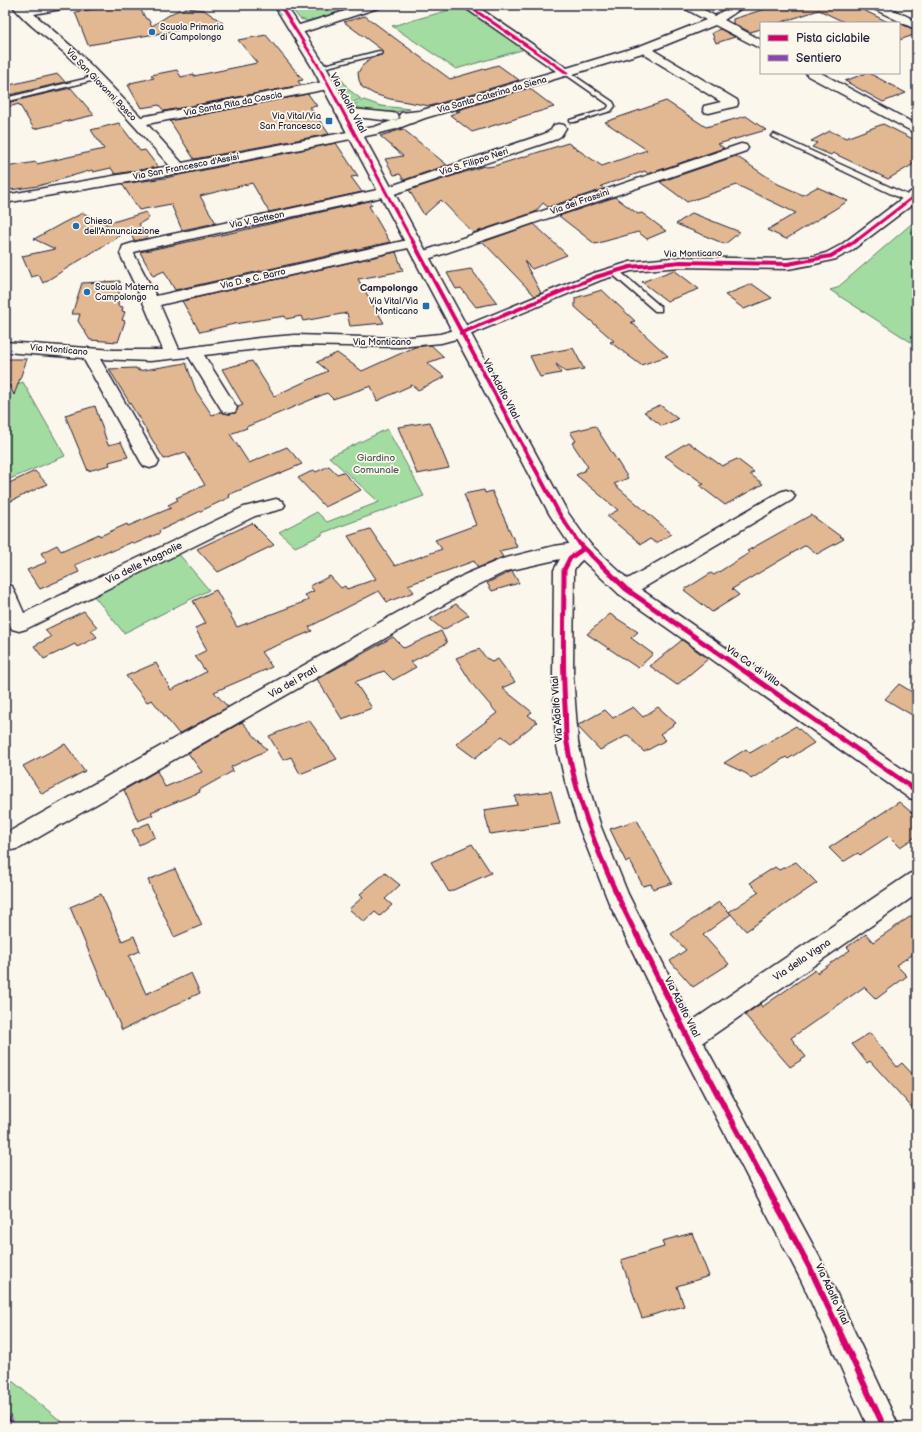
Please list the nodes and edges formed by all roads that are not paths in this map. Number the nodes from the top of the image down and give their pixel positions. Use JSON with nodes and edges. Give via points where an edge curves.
{"nodes":[{"id":1,"x":67,"y":5,"type":"edge"},
{"id":2,"x":280,"y":5,"type":"edge"},
{"id":3,"x":377,"y":5,"type":"edge"},
{"id":4,"x":467,"y":5,"type":"edge"},
{"id":5,"x":686,"y":5,"type":"edge"},
{"id":6,"x":740,"y":5,"type":"edge"},
{"id":7,"x":874,"y":5,"type":"edge"},
{"id":8,"x":21,"y":8,"type":"edge"},
{"id":9,"x":699,"y":8,"type":"edge"},
{"id":10,"x":715,"y":21,"type":"junction"},
{"id":11,"x":917,"y":26,"type":"edge"},
{"id":12,"x":297,"y":30,"type":"junction"},
{"id":13,"x":760,"y":44,"type":"edge"},
{"id":14,"x":644,"y":49,"type":"junction"},
{"id":15,"x":379,"y":53,"type":"dead end"},
{"id":16,"x":319,"y":67,"type":"junction"},
{"id":17,"x":567,"y":73,"type":"junction"},
{"id":18,"x":814,"y":74,"type":"edge"},
{"id":19,"x":97,"y":78,"type":"junction"},
{"id":20,"x":328,"y":85,"type":"junction"},
{"id":21,"x":5,"y":100,"type":"edge"},
{"id":22,"x":709,"y":109,"type":"dead end"},
{"id":23,"x":342,"y":112,"type":"junction"},
{"id":24,"x":420,"y":115,"type":"junction"},
{"id":25,"x":392,"y":117,"type":"junction"},
{"id":26,"x":572,"y":121,"type":"dead end"},
{"id":27,"x":138,"y":122,"type":"junction"},
{"id":28,"x":560,"y":128,"type":"dead end"},
{"id":29,"x":353,"y":130,"type":"junction"},
{"id":30,"x":917,"y":130,"type":"edge"},
{"id":31,"x":774,"y":136,"type":"dead end"},
{"id":32,"x":741,"y":148,"type":"dead end"},
{"id":33,"x":180,"y":169,"type":"junction"},
{"id":34,"x":386,"y":192,"type":"junction"},
{"id":35,"x":913,"y":196,"type":"edge"},
{"id":36,"x":11,"y":198,"type":"edge"},
{"id":37,"x":412,"y":243,"type":"junction"},
{"id":38,"x":420,"y":257,"type":"junction"},
{"id":39,"x":614,"y":271,"type":"junction"},
{"id":40,"x":151,"y":302,"type":"junction"},
{"id":41,"x":658,"y":309,"type":"dead end"},
{"id":42,"x":461,"y":333,"type":"junction"},
{"id":43,"x":5,"y":347,"type":"edge"},
{"id":44,"x":194,"y":352,"type":"junction"},
{"id":45,"x":88,"y":353,"type":"junction"},
{"id":46,"x":173,"y":355,"type":"junction"},
{"id":47,"x":229,"y":408,"type":"dead end"},
{"id":48,"x":150,"y":462,"type":"dead end"},
{"id":49,"x":786,"y":496,"type":"dead end"},
{"id":50,"x":276,"y":505,"type":"dead end"},
{"id":51,"x":583,"y":549,"type":"junction"},
{"id":52,"x":626,"y":589,"type":"junction"},
{"id":53,"x":5,"y":591,"type":"edge"},
{"id":54,"x":11,"y":622,"type":"edge"},
{"id":55,"x":917,"y":790,"type":"edge"},
{"id":56,"x":12,"y":841,"type":"dead end"},
{"id":57,"x":917,"y":881,"type":"edge"},
{"id":58,"x":688,"y":1038,"type":"junction"},
{"id":59,"x":884,"y":1427,"type":"edge"}],
"edges":[{"from":1,"to":8,"type":"street"},
{"from":2,"to":12,"type":"street","name":"Via Adolfo Vital"},
{"from":3,"to":12,"type":"street"},
{"from":4,"to":17,"type":"street"},
{"from":5,"to":9,"type":"street"},
{"from":6,"to":10,"type":"street","name":"Via Santa Caterina da Siena"},
{"from":7,"to":11,"type":"street"},
{"from":8,"to":19,"type":"street","name":"Via San Giovanni Bosco"},
{"from":9,"to":10,"type":"street"},
{"from":10,"to":13,"type":"street"},
{"from":10,"to":14,"type":"street","name":"Via Santa Caterina da Siena"},
{"from":12,"to":16,"type":"street","name":"Via Adolfo Vital"},
{"from":14,"to":17,"type":"street","name":"Via Santa Caterina da Siena"},
{"from":14,"to":22,"type":"street","via":[[732,103]]},
{"from":15,"to":16,"type":"lane"},
{"from":16,"to":20,"type":"street","name":"Via Adolfo Vital"},
{"from":17,"to":24,"type":"street","name":"Via Santa Caterina da Siena"},
{"from":17,"to":26,"type":"lane","via":[[612,106],[609,110]]},
{"from":18,"to":30,"type":"street"},
{"from":19,"to":21,"type":"lane"},
{"from":19,"to":27,"type":"street","name":"Via San Giovanni Bosco"},
{"from":20,"to":23,"type":"street","name":"Via Adolfo Vital"},
{"from":20,"to":27,"type":"street","name":"Via Santa Rita da Cascia"},
{"from":23,"to":25,"type":"street"},
{"from":23,"to":29,"type":"street","name":"Via Adolfo Vital"},
{"from":24,"to":25,"type":"street","name":"Via Santa Caterina da Siena"},
{"from":24,"to":29,"type":"street","via":[[383,128]]},
{"from":25,"to":29,"type":"street","name":"Via Santa Caterina da Siena"},
{"from":27,"to":33,"type":"street","name":"Via San Giovanni Bosco"},
{"from":28,"to":34,"type":"street","name":"Via S. Filippo Neri","via":[[549,137]]},
{"from":29,"to":33,"type":"street","name":"Via San Francesco d'Assisi"},
{"from":29,"to":34,"type":"street","name":"Via Adolfo Vital"},
{"from":31,"to":35,"type":"lane"},
{"from":32,"to":38,"type":"street","name":"Via dei Frassini"},
{"from":33,"to":36,"type":"street","name":"Via San Francesco d'Assisi"},
{"from":34,"to":37,"type":"street","name":"Via Adolfo Vital"},
{"from":34,"to":40,"type":"street","name":"Via V. Botteon","via":[[128,249]]},
{"from":35,"to":39,"type":"street","name":"Via Monticano","via":[[846,248],[816,260],[788,264],[665,262]]},
{"from":37,"to":38,"type":"street","name":"Via Adolfo Vital"},
{"from":37,"to":40,"type":"street","name":"Via D. e C. Barro"},
{"from":38,"to":42,"type":"street","name":"Via Adolfo Vital"},
{"from":39,"to":41,"type":"lane"},
{"from":39,"to":42,"type":"street","name":"Via Monticano"},
{"from":40,"to":46,"type":"street"},
{"from":42,"to":44,"type":"street","name":"Via Monticano","via":[[415,342],[294,340]]},
{"from":42,"to":51,"type":"street","name":"Via Adolfo Vital","via":[[560,515]]},
{"from":43,"to":45,"type":"street","name":"Via Monticano"},
{"from":44,"to":46,"type":"street","name":"Via Monticano"},
{"from":44,"to":47,"type":"street"},
{"from":45,"to":46,"type":"street","name":"Via Monticano","via":[[124,356]]},
{"from":45,"to":48,"type":"street"},
{"from":49,"to":52,"type":"street"},
{"from":50,"to":54,"type":"street","name":"Via delle Magnolie","via":[[250,511],[20,624]]},
{"from":51,"to":52,"type":"street","name":"Via Ca' di Villa"},
{"from":51,"to":56,"type":"street","name":"Via dei Prati","via":[[521,560],[472,580]]},
{"from":51,"to":58,"type":"street","name":"Via Adolfo Vital","via":[[570,558],[564,570],[563,675],[568,742],[573,768],[590,827],[617,896]]},
{"from":52,"to":55,"type":"street","name":"Via Ca' di Villa"},
{"from":53,"to":54,"type":"street","name":"Via delle Magnolie"},
{"from":57,"to":58,"type":"street","name":"Via della Vigna"},
{"from":58,"to":59,"type":"street","name":"Via Adolfo Vital","via":[[811,1270]]}]}
